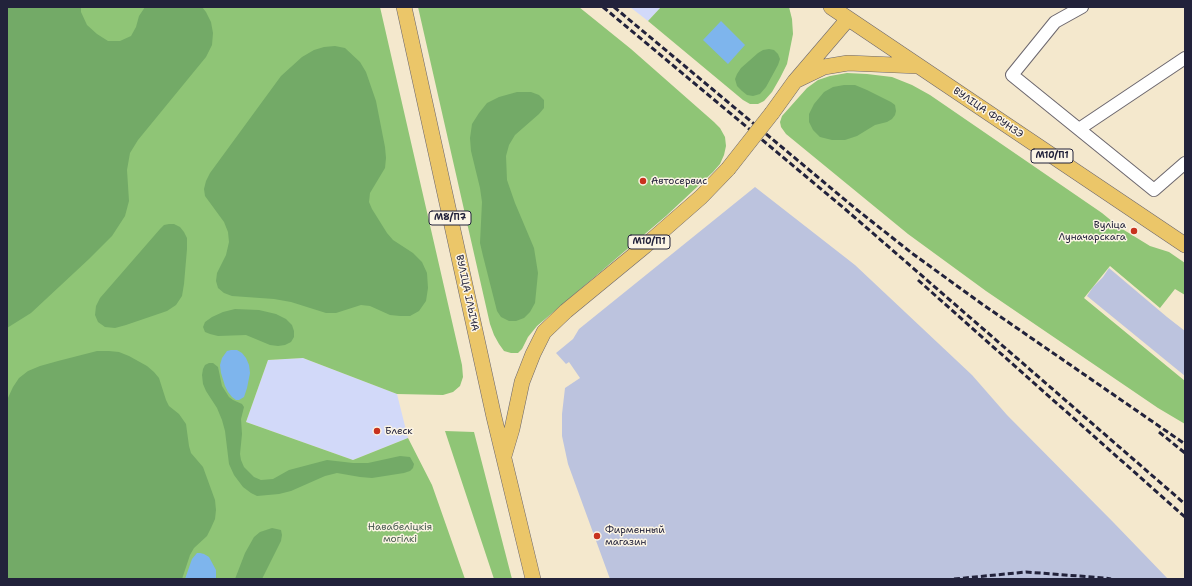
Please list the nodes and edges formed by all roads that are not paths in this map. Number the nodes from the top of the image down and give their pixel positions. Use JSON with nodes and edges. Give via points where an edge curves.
{"nodes":[{"id":1,"x":404,"y":7,"type":"edge"},
{"id":2,"x":831,"y":7,"type":"edge"},
{"id":3,"x":1082,"y":7,"type":"edge"},
{"id":4,"x":848,"y":19,"type":"junction"},
{"id":5,"x":1185,"y":58,"type":"edge"},
{"id":6,"x":919,"y":66,"type":"junction"},
{"id":7,"x":795,"y":81,"type":"junction"},
{"id":8,"x":1079,"y":129,"type":"junction"},
{"id":9,"x":1185,"y":163,"type":"edge"},
{"id":10,"x":1185,"y":245,"type":"edge"},
{"id":11,"x":504,"y":457,"type":"junction"},
{"id":12,"x":533,"y":579,"type":"edge"}],
"edges":[{"from":1,"to":11,"type":"main road","name":"ВУЛІЦА ІЛЬІЧА","number":"М8/П7"},
{"from":2,"to":4,"type":"main road","name":"ВУЛІЦА ФРУНЗЭ","number":"М10/П1"},
{"from":3,"to":8,"type":"street","via":[[1055,22],[1012,75]]},
{"from":4,"to":6,"type":"main road","name":"ВУЛІЦА ФРУНЗЭ","number":"М10/П1"},
{"from":4,"to":7,"type":"main road","number":"М10/П1"},
{"from":5,"to":8,"type":"street"},
{"from":6,"to":7,"type":"main road","number":"М10/П1","via":[[848,63],[824,67]]},
{"from":6,"to":10,"type":"main road","name":"ВУЛІЦА ФРУНЗЭ","number":"М10/П1"},
{"from":7,"to":11,"type":"main road","number":"М10/П1","bridge":true,"via":[[728,169],[701,197],[544,332],[532,354],[522,382]]},
{"from":8,"to":9,"type":"street","via":[[1154,190]]},
{"from":11,"to":12,"type":"main road","name":"ВУЛІЦА ІЛЬІЧА","number":"М8/П7"}]}
